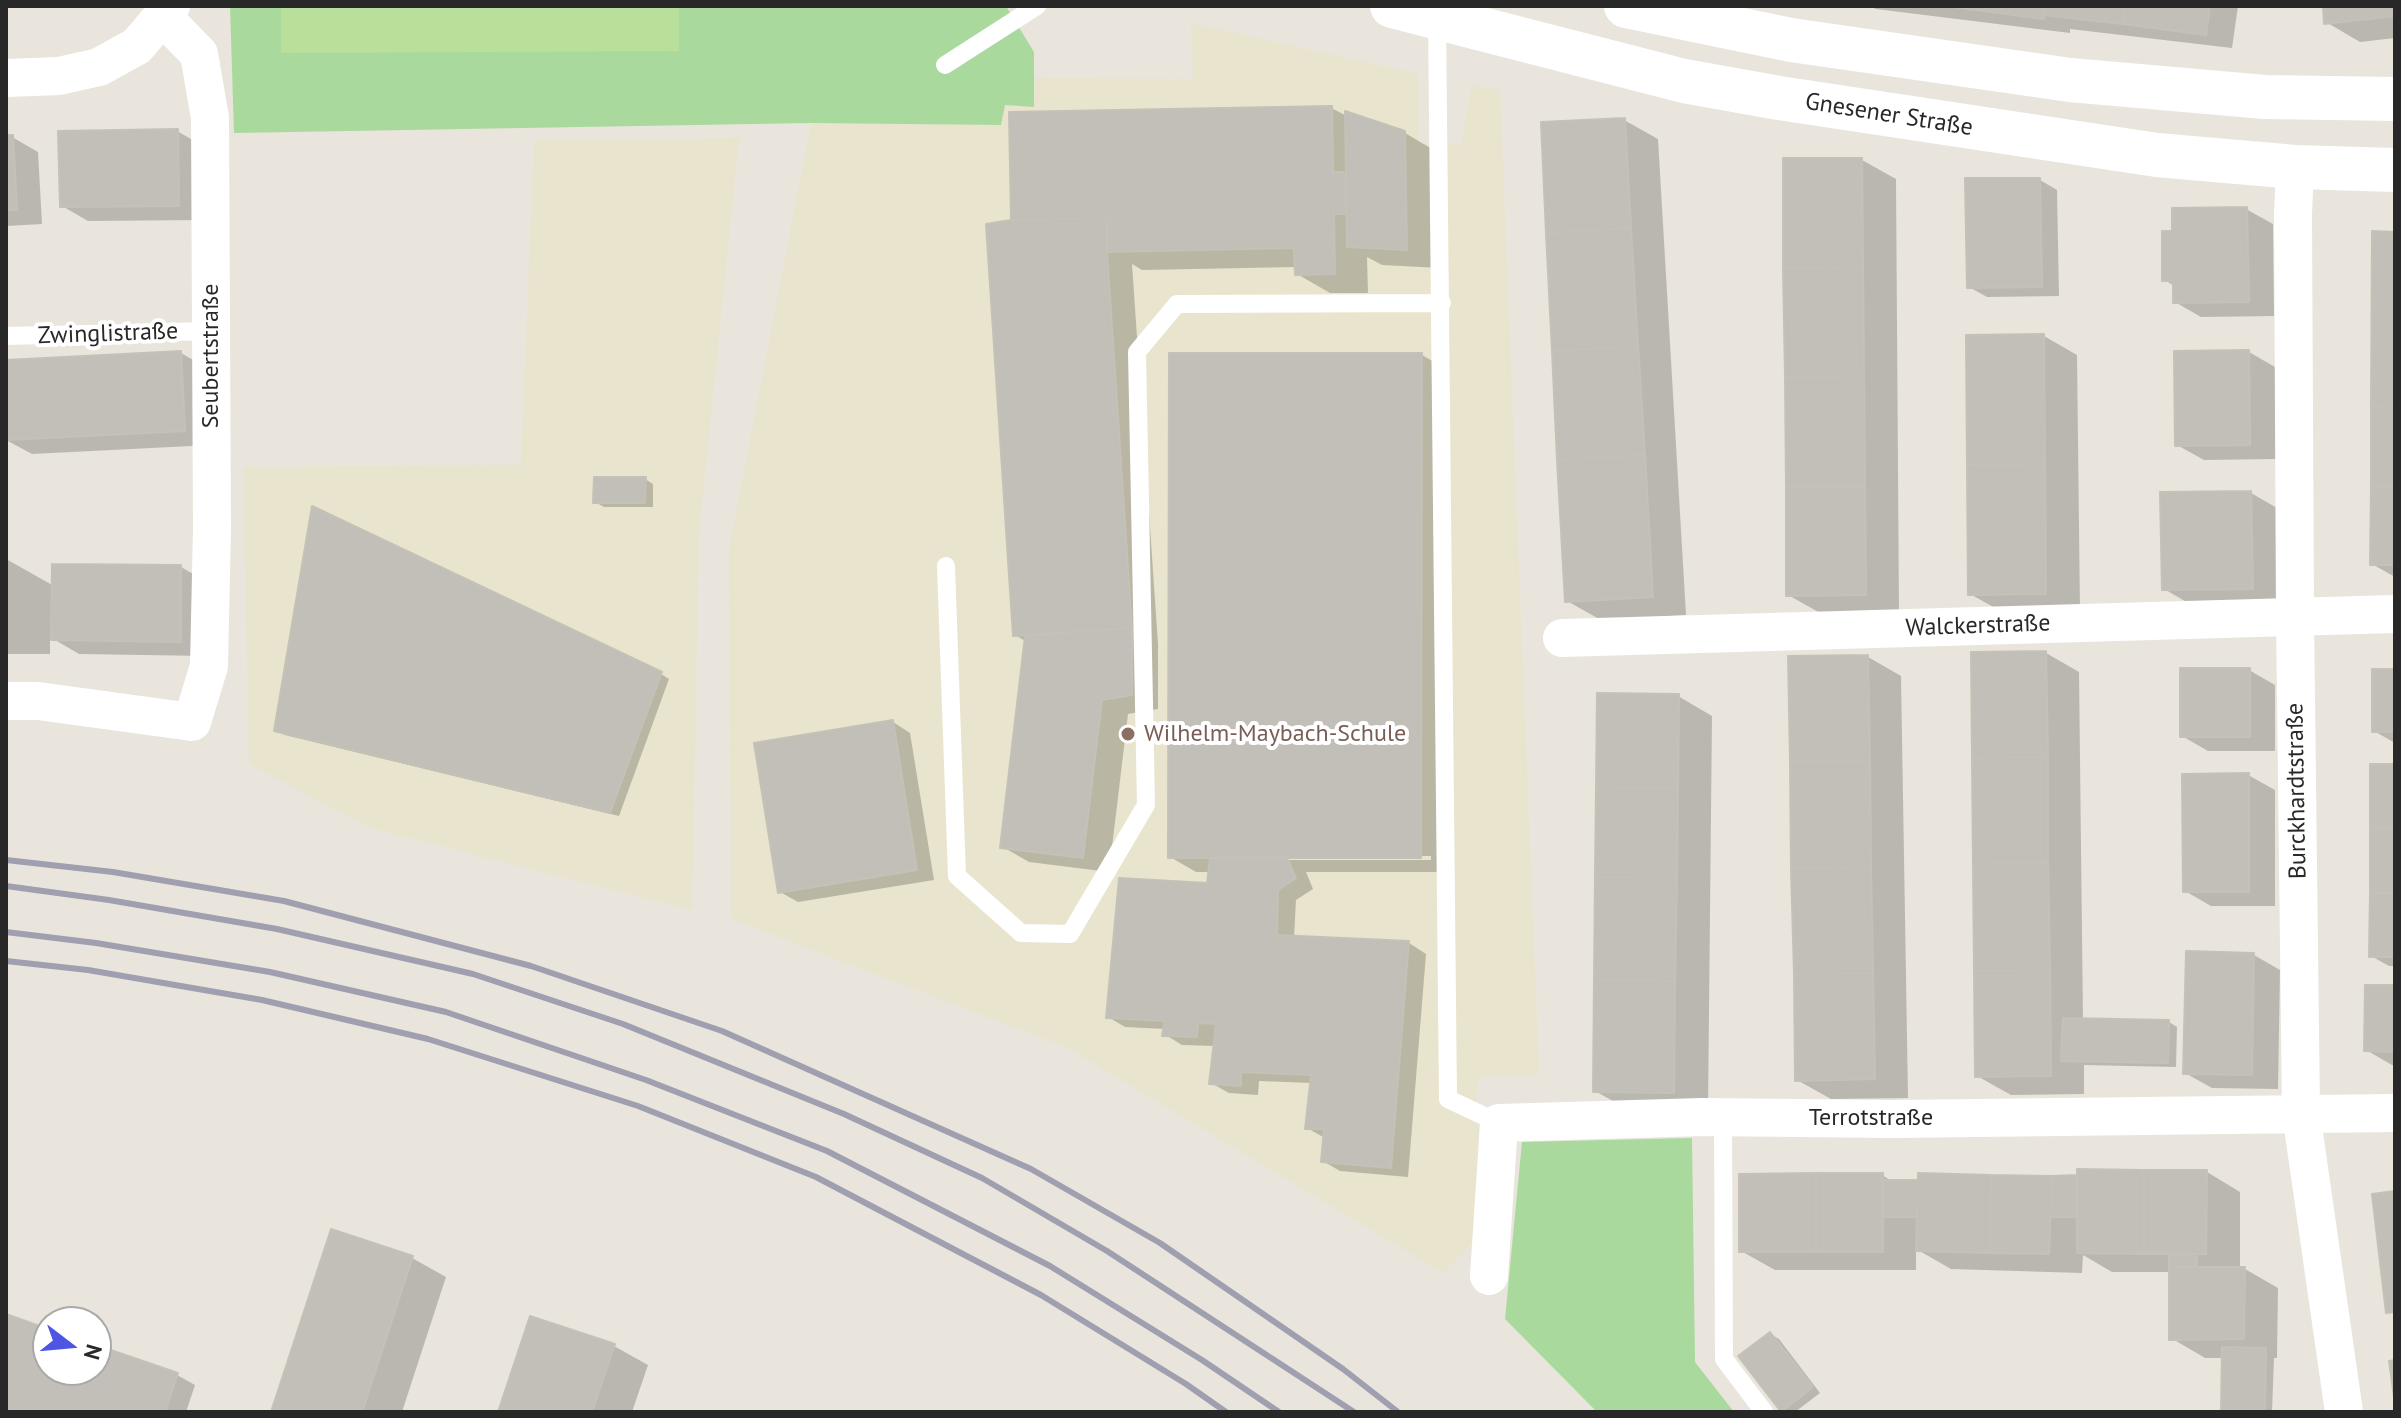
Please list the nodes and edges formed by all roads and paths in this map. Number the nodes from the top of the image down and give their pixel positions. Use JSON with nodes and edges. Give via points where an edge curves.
{"nodes":[{"id":1,"x":1037,"y":6,"type":"edge"},
{"id":2,"x":1392,"y":6,"type":"edge"},
{"id":3,"x":1626,"y":6,"type":"edge"},
{"id":4,"x":167,"y":12,"type":"edge"},
{"id":5,"x":1702,"y":14,"type":"edge"},
{"id":6,"x":1437,"y":17,"type":"junction"},
{"id":7,"x":945,"y":65,"type":"dead end"},
{"id":8,"x":6,"y":78,"type":"edge"},
{"id":9,"x":2395,"y":99,"type":"edge"},
{"id":10,"x":2295,"y":167,"type":"junction"},
{"id":11,"x":2395,"y":170,"type":"edge"},
{"id":12,"x":1442,"y":303,"type":"junction"},
{"id":13,"x":211,"y":331,"type":"junction"},
{"id":14,"x":6,"y":336,"type":"edge"},
{"id":15,"x":946,"y":566,"type":"dead end"},
{"id":16,"x":2395,"y":614,"type":"edge"},
{"id":17,"x":2295,"y":616,"type":"junction"},
{"id":18,"x":1562,"y":638,"type":"dead end"},
{"id":19,"x":6,"y":701,"type":"edge"},
{"id":20,"x":2301,"y":1113,"type":"junction"},
{"id":21,"x":2395,"y":1113,"type":"edge"},
{"id":22,"x":1723,"y":1118,"type":"junction"},
{"id":23,"x":1499,"y":1123,"type":"junction"},
{"id":24,"x":1489,"y":1276,"type":"dead end"},
{"id":25,"x":1764,"y":1412,"type":"edge"},
{"id":26,"x":2344,"y":1412,"type":"edge"}],
"edges":[{"from":1,"to":7,"type":"lane"},
{"from":2,"to":6,"type":"main road","name":"Gnesener Straße"},
{"from":3,"to":5,"type":"main road"},
{"from":4,"to":8,"type":"street","via":[[137,46],[99,67],[59,76]]},
{"from":4,"to":13,"type":"street","name":"Seubertstraße","via":[[199,54],[210,118]]},
{"from":5,"to":9,"type":"main road","via":[[1791,40],[2070,80],[2265,97]]},
{"from":6,"to":10,"type":"main road","name":"Gnesener Straße","via":[[1698,84],[2157,155]]},
{"from":6,"to":12,"type":"lane"},
{"from":10,"to":11,"type":"main road","name":"Gnesener Straße"},
{"from":10,"to":17,"type":"street","name":"Burckhardtstraße"},
{"from":12,"to":15,"type":"lane","via":[[1177,304],[1137,352],[1146,805],[1070,934],[1021,933],[957,876]]},
{"from":12,"to":23,"type":"lane","via":[[1448,1099]]},
{"from":13,"to":14,"type":"lane","name":"Zwinglistraße"},
{"from":13,"to":19,"type":"street","name":"Seubertstraße","via":[[209,666],[192,722]]},
{"from":16,"to":17,"type":"street","name":"Walckerstraße"},
{"from":17,"to":18,"type":"street","name":"Walckerstraße"},
{"from":17,"to":20,"type":"street","name":"Burckhardtstraße"},
{"from":20,"to":21,"type":"street","name":"Terrotstraße"},
{"from":20,"to":22,"type":"street","name":"Terrotstraße"},
{"from":20,"to":26,"type":"street","name":"Burckhardtstraße"},
{"from":22,"to":23,"type":"street","name":"Terrotstraße"},
{"from":22,"to":25,"type":"lane","via":[[1724,1359]]},
{"from":23,"to":24,"type":"street"}]}
